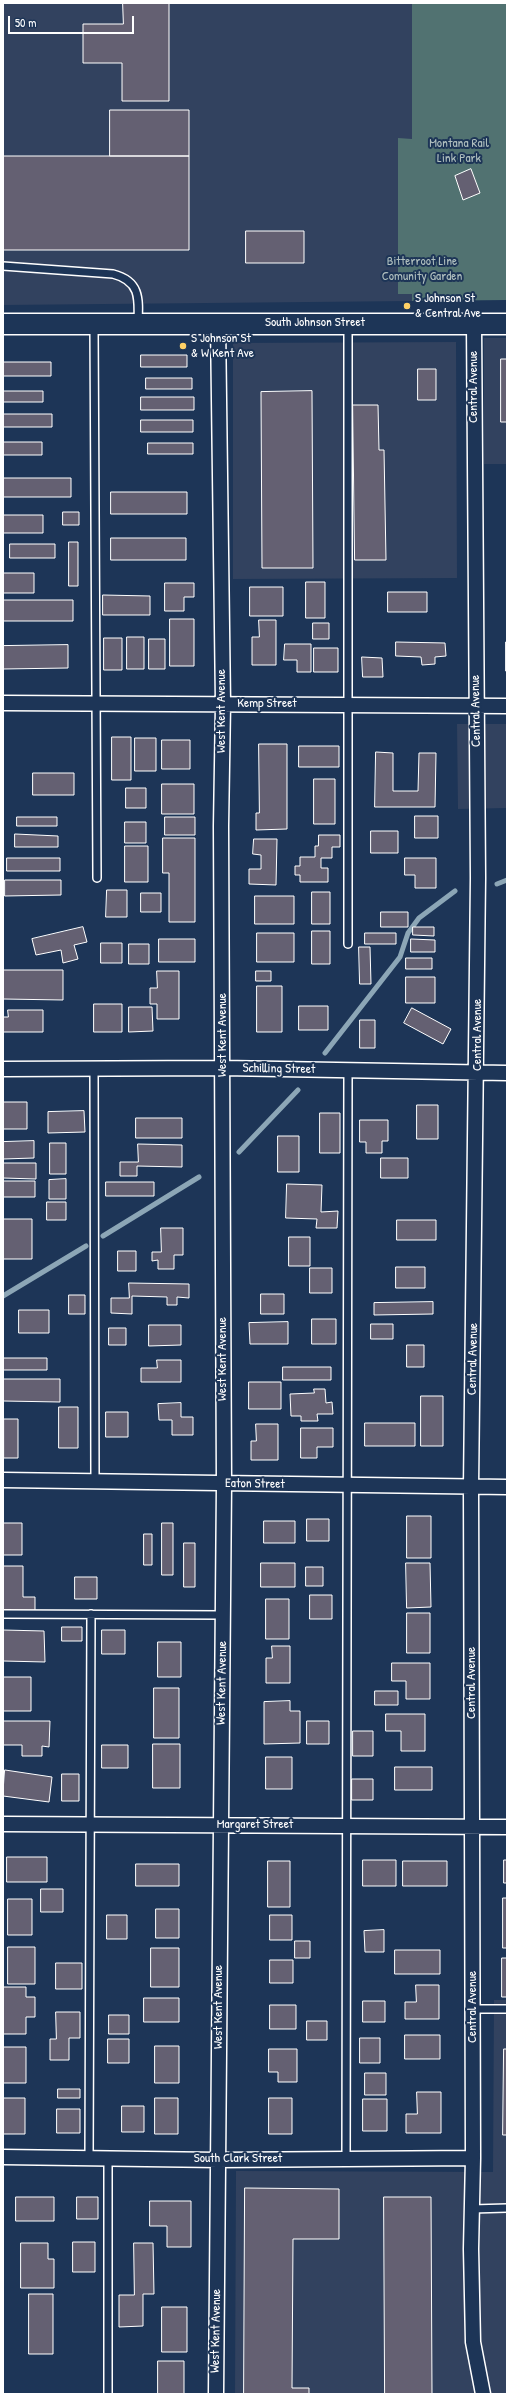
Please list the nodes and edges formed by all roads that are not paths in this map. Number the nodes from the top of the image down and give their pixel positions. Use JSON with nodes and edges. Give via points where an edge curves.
{"nodes":[{"id":1,"x":3,"y":266,"type":"edge"},
{"id":2,"x":218,"y":323,"type":"junction"},
{"id":3,"x":348,"y":323,"type":"junction"},
{"id":4,"x":3,"y":324,"type":"edge"},
{"id":5,"x":138,"y":324,"type":"junction"},
{"id":6,"x":474,"y":324,"type":"junction"},
{"id":7,"x":507,"y":324,"type":"edge"},
{"id":8,"x":94,"y":325,"type":"junction"},
{"id":9,"x":3,"y":703,"type":"edge"},
{"id":10,"x":97,"y":703,"type":"junction"},
{"id":11,"x":223,"y":704,"type":"junction"},
{"id":12,"x":349,"y":705,"type":"junction"},
{"id":13,"x":476,"y":706,"type":"junction"},
{"id":14,"x":507,"y":706,"type":"edge"},
{"id":15,"x":97,"y":878,"type":"dead end"},
{"id":16,"x":348,"y":944,"type":"dead end"},
{"id":17,"x":223,"y":1068,"type":"junction"},
{"id":18,"x":3,"y":1069,"type":"edge"},
{"id":19,"x":94,"y":1069,"type":"junction"},
{"id":20,"x":348,"y":1071,"type":"junction"},
{"id":21,"x":507,"y":1073,"type":"edge"},
{"id":22,"x":477,"y":1074,"type":"junction"},
{"id":23,"x":3,"y":1480,"type":"edge"},
{"id":24,"x":95,"y":1482,"type":"junction"},
{"id":25,"x":224,"y":1484,"type":"junction"},
{"id":26,"x":347,"y":1485,"type":"junction"},
{"id":27,"x":507,"y":1486,"type":"edge"},
{"id":28,"x":471,"y":1487,"type":"junction"},
{"id":29,"x":3,"y":1614,"type":"edge"},
{"id":30,"x":91,"y":1614,"type":"junction"},
{"id":31,"x":222,"y":1615,"type":"junction"},
{"id":32,"x":3,"y":1824,"type":"edge"},
{"id":33,"x":346,"y":1825,"type":"junction"},
{"id":34,"x":90,"y":1826,"type":"junction"},
{"id":35,"x":220,"y":1826,"type":"junction"},
{"id":36,"x":472,"y":1826,"type":"junction"},
{"id":37,"x":507,"y":1827,"type":"edge"},
{"id":38,"x":472,"y":2009,"type":"junction"},
{"id":39,"x":507,"y":2009,"type":"edge"},
{"id":40,"x":3,"y":2157,"type":"edge"},
{"id":41,"x":89,"y":2158,"type":"junction"},
{"id":42,"x":108,"y":2158,"type":"junction"},
{"id":43,"x":473,"y":2158,"type":"junction"},
{"id":44,"x":346,"y":2159,"type":"junction"},
{"id":45,"x":218,"y":2160,"type":"junction"},
{"id":46,"x":507,"y":2208,"type":"edge"},
{"id":47,"x":472,"y":2209,"type":"junction"},
{"id":48,"x":108,"y":2394,"type":"edge"},
{"id":49,"x":216,"y":2394,"type":"edge"},
{"id":50,"x":483,"y":2394,"type":"edge"}],
"edges":[{"from":1,"to":5,"type":"lane","via":[[113,274],[127,278],[139,301]]},
{"from":2,"to":3,"type":"street","name":"South Johnson Street"},
{"from":2,"to":5,"type":"street","name":"South Johnson Street"},
{"from":2,"to":11,"type":"street","name":"West Kent Avenue"},
{"from":3,"to":6,"type":"street","name":"South Johnson Street"},
{"from":3,"to":12,"type":"lane"},
{"from":4,"to":8,"type":"street","name":"South Johnson Street"},
{"from":5,"to":8,"type":"street","name":"South Johnson Street"},
{"from":6,"to":7,"type":"street","name":"South Johnson Street"},
{"from":6,"to":13,"type":"street","name":"Central Avenue"},
{"from":8,"to":10,"type":"lane"},
{"from":9,"to":10,"type":"street","name":"Kemp Street"},
{"from":10,"to":11,"type":"street","name":"Kemp Street"},
{"from":10,"to":15,"type":"lane"},
{"from":11,"to":12,"type":"street","name":"Kemp Street"},
{"from":11,"to":17,"type":"street","name":"West Kent Avenue"},
{"from":12,"to":13,"type":"street","name":"Kemp Street"},
{"from":12,"to":16,"type":"lane"},
{"from":13,"to":14,"type":"street","name":"Kemp Street"},
{"from":13,"to":22,"type":"street","name":"Central Avenue"},
{"from":17,"to":19,"type":"street","name":"Schilling Street"},
{"from":17,"to":20,"type":"street","name":"Schilling Street"},
{"from":17,"to":25,"type":"street","name":"West Kent Avenue"},
{"from":18,"to":19,"type":"street","name":"Schilling Street"},
{"from":19,"to":24,"type":"lane"},
{"from":20,"to":22,"type":"street","name":"Schilling Street"},
{"from":20,"to":26,"type":"lane"},
{"from":21,"to":22,"type":"street","name":"Schilling Street"},
{"from":22,"to":28,"type":"street","name":"Central Avenue"},
{"from":23,"to":24,"type":"street","name":"Eaton Street"},
{"from":24,"to":25,"type":"street","name":"Eaton Street"},
{"from":25,"to":26,"type":"street","name":"Eaton Street"},
{"from":25,"to":31,"type":"street","name":"West Kent Avenue"},
{"from":26,"to":28,"type":"street","name":"Eaton Street"},
{"from":26,"to":33,"type":"lane"},
{"from":27,"to":28,"type":"street","name":"Eaton Street"},
{"from":28,"to":36,"type":"street","name":"Central Avenue"},
{"from":29,"to":30,"type":"lane"},
{"from":30,"to":31,"type":"lane"},
{"from":30,"to":34,"type":"lane"},
{"from":31,"to":35,"type":"street","name":"West Kent Avenue"},
{"from":32,"to":34,"type":"street","name":"Margaret Street"},
{"from":33,"to":35,"type":"street","name":"Margaret Street"},
{"from":33,"to":36,"type":"street","name":"Margaret Street"},
{"from":33,"to":44,"type":"lane"},
{"from":34,"to":35,"type":"street","name":"Margaret Street"},
{"from":34,"to":41,"type":"lane"},
{"from":35,"to":45,"type":"street","name":"West Kent Avenue"},
{"from":36,"to":37,"type":"street","name":"Margaret Street"},
{"from":36,"to":38,"type":"street","name":"Central Avenue"},
{"from":38,"to":39,"type":"lane"},
{"from":38,"to":43,"type":"street","name":"Central Avenue"},
{"from":40,"to":41,"type":"street","name":"South Clark Street"},
{"from":41,"to":42,"type":"street","name":"South Clark Street"},
{"from":42,"to":45,"type":"street","name":"South Clark Street"},
{"from":42,"to":48,"type":"lane"},
{"from":43,"to":44,"type":"street","name":"South Clark Street"},
{"from":43,"to":47,"type":"street","name":"Central Avenue"},
{"from":44,"to":45,"type":"street","name":"South Clark Street"},
{"from":45,"to":49,"type":"street","name":"West Kent Avenue"},
{"from":46,"to":47,"type":"lane"},
{"from":47,"to":50,"type":"street","name":"Central Avenue","via":[[473,2342]]}]}
